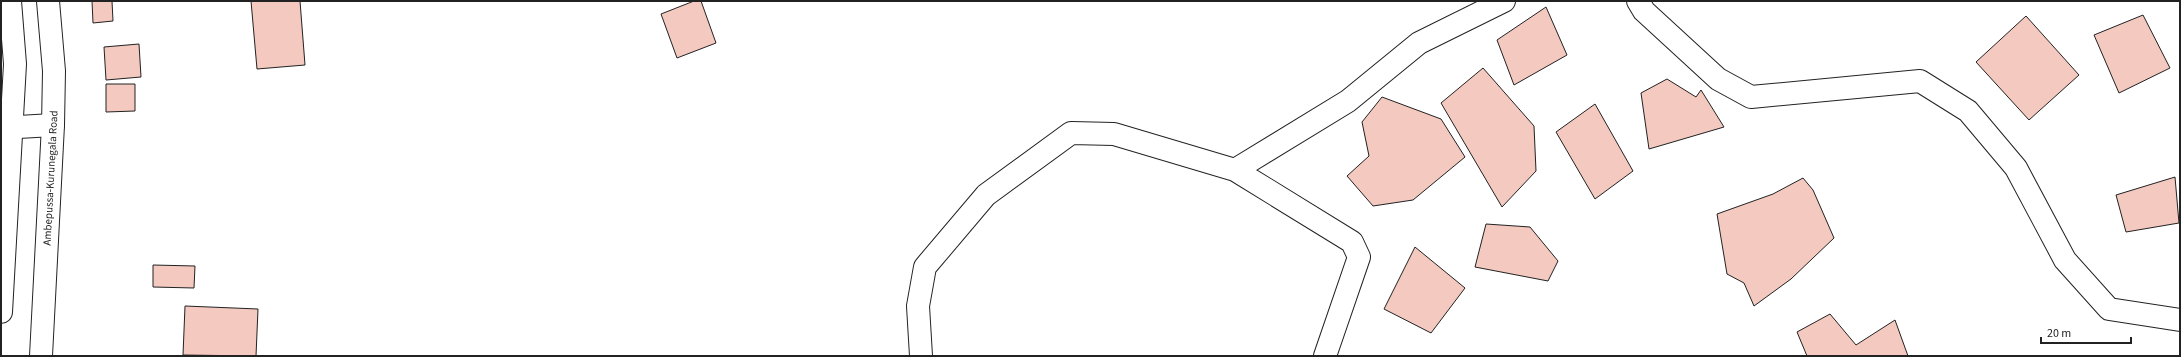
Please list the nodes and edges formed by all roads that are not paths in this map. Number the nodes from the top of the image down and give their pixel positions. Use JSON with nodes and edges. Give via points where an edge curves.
{"nodes":[{"id":1,"x":10,"y":1,"type":"edge"},
{"id":2,"x":48,"y":1,"type":"edge"},
{"id":3,"x":1504,"y":1,"type":"edge"},
{"id":4,"x":1638,"y":1,"type":"edge"},
{"id":5,"x":53,"y":125,"type":"junction"},
{"id":6,"x":7,"y":127,"type":"edge"},
{"id":7,"x":1235,"y":170,"type":"junction"},
{"id":8,"x":1,"y":312,"type":"edge"},
{"id":9,"x":2180,"y":320,"type":"edge"},
{"id":10,"x":41,"y":356,"type":"edge"},
{"id":11,"x":921,"y":356,"type":"edge"},
{"id":12,"x":1325,"y":356,"type":"edge"}],
"edges":[{"from":1,"to":6,"type":"main road","via":[[15,64]]},
{"from":2,"to":5,"type":"main road","name":"Ambepussa-Kurunegala Road","via":[[54,71]]},
{"from":3,"to":7,"type":"main road","via":[[1419,43],[1348,101]]},
{"from":4,"to":9,"type":"main road","via":[[1644,11],[1718,79],[1751,97],[1920,81],[1968,111],[2016,168],[2065,260],[2109,309]]},
{"from":5,"to":6,"type":"main road"},
{"from":5,"to":10,"type":"main road","name":"Ambepussa-Kurunegala Road"},
{"from":6,"to":8,"type":"main road"},
{"from":7,"to":11,"type":"main road","via":[[1114,134],[1071,133],[986,195],[925,267],[918,306]]},
{"from":7,"to":12,"type":"main road","via":[[1352,242],[1359,257]]}]}
